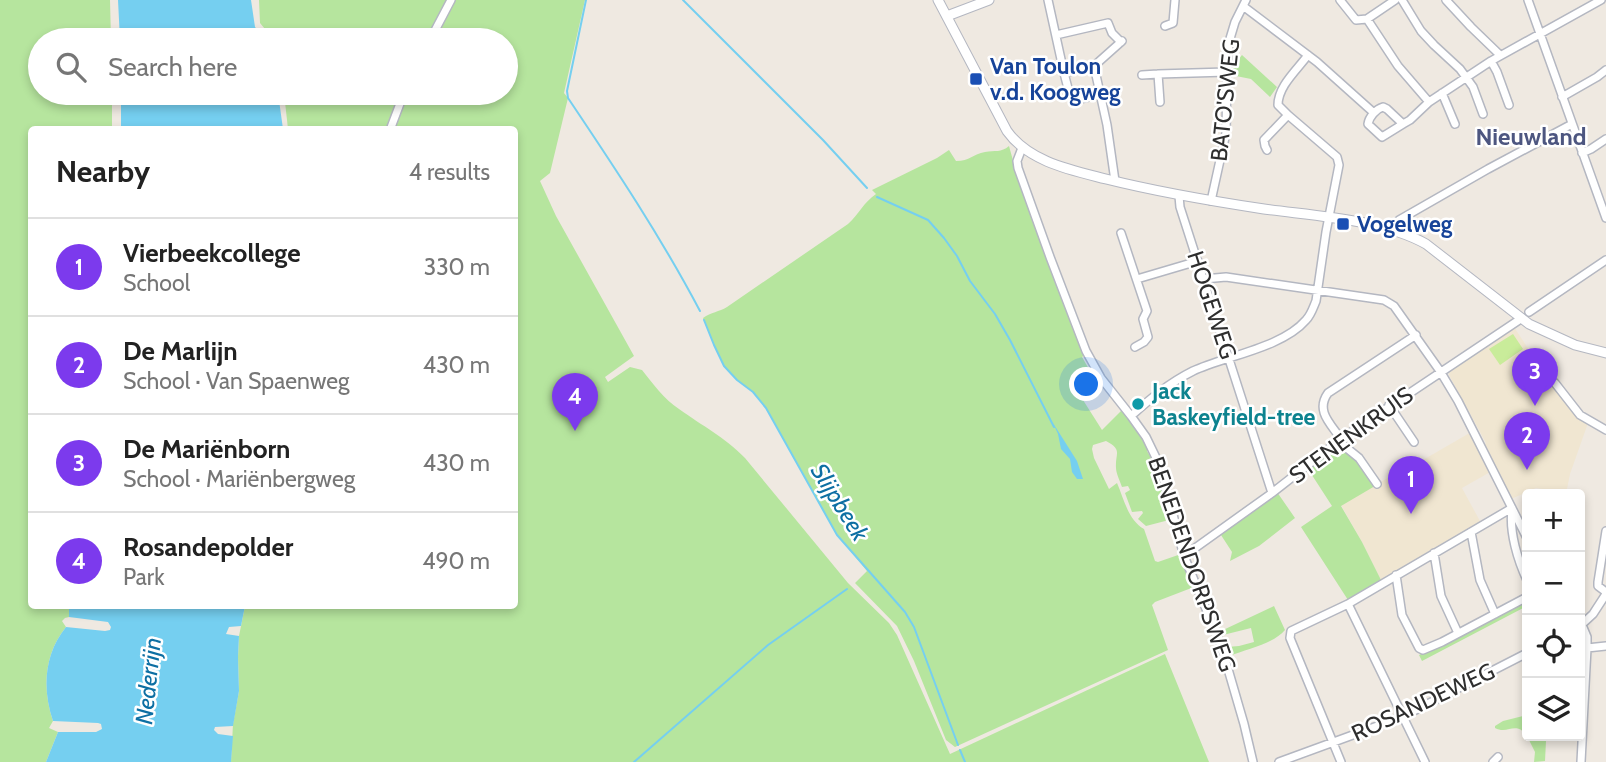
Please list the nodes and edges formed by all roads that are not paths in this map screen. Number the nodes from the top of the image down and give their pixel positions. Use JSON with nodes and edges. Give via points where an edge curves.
{"nodes":[{"id":1,"x":451,"y":0,"type":"edge"},
{"id":2,"x":938,"y":0,"type":"edge"},
{"id":3,"x":989,"y":0,"type":"edge"},
{"id":4,"x":1048,"y":0,"type":"edge"},
{"id":5,"x":1175,"y":0,"type":"edge"},
{"id":6,"x":1340,"y":0,"type":"edge"},
{"id":7,"x":1395,"y":0,"type":"edge"},
{"id":8,"x":1402,"y":0,"type":"edge"},
{"id":9,"x":1446,"y":0,"type":"edge"},
{"id":10,"x":1528,"y":0,"type":"edge"},
{"id":11,"x":1601,"y":0,"type":"edge"},
{"id":12,"x":1245,"y":3,"type":"edge"},
{"id":13,"x":947,"y":16,"type":"junction"},
{"id":14,"x":1367,"y":19,"type":"junction"},
{"id":15,"x":1165,"y":26,"type":"dead end"},
{"id":16,"x":436,"y":28,"type":"edge"},
{"id":17,"x":1055,"y":35,"type":"junction"},
{"id":18,"x":1539,"y":35,"type":"junction"},
{"id":19,"x":1308,"y":55,"type":"junction"},
{"id":20,"x":1500,"y":55,"type":"junction"},
{"id":21,"x":1490,"y":61,"type":"junction"},
{"id":22,"x":1094,"y":66,"type":"junction"},
{"id":23,"x":1606,"y":70,"type":"edge"},
{"id":24,"x":1227,"y":72,"type":"junction"},
{"id":25,"x":1064,"y":73,"type":"junction"},
{"id":26,"x":1142,"y":75,"type":"dead end"},
{"id":27,"x":1158,"y":75,"type":"junction"},
{"id":28,"x":1466,"y":77,"type":"junction"},
{"id":29,"x":1442,"y":93,"type":"junction"},
{"id":30,"x":1101,"y":94,"type":"junction"},
{"id":31,"x":1562,"y":97,"type":"junction"},
{"id":32,"x":1160,"y":102,"type":"dead end"},
{"id":33,"x":1429,"y":102,"type":"junction"},
{"id":34,"x":1509,"y":104,"type":"dead end"},
{"id":35,"x":399,"y":105,"type":"edge"},
{"id":36,"x":1374,"y":113,"type":"junction"},
{"id":37,"x":1483,"y":114,"type":"dead end"},
{"id":38,"x":1288,"y":115,"type":"junction"},
{"id":39,"x":1403,"y":124,"type":"junction"},
{"id":40,"x":1455,"y":124,"type":"dead end"},
{"id":41,"x":1572,"y":124,"type":"junction"},
{"id":42,"x":392,"y":126,"type":"edge"},
{"id":43,"x":1606,"y":139,"type":"edge"},
{"id":44,"x":1022,"y":148,"type":"junction"},
{"id":45,"x":1267,"y":150,"type":"dead end"},
{"id":46,"x":1582,"y":153,"type":"junction"},
{"id":47,"x":1115,"y":181,"type":"junction"},
{"id":48,"x":1179,"y":196,"type":"junction"},
{"id":49,"x":1211,"y":201,"type":"junction"},
{"id":50,"x":1329,"y":218,"type":"junction"},
{"id":51,"x":1606,"y":218,"type":"edge"},
{"id":52,"x":1392,"y":229,"type":"junction"},
{"id":53,"x":1121,"y":233,"type":"dead end"},
{"id":54,"x":1606,"y":260,"type":"edge"},
{"id":55,"x":1198,"y":261,"type":"junction"},
{"id":56,"x":1137,"y":279,"type":"junction"},
{"id":57,"x":1204,"y":279,"type":"junction"},
{"id":58,"x":1318,"y":289,"type":"junction"},
{"id":59,"x":1525,"y":315,"type":"junction"},
{"id":60,"x":1416,"y":335,"type":"junction"},
{"id":61,"x":1135,"y":347,"type":"dead end"},
{"id":62,"x":1606,"y":354,"type":"edge"},
{"id":63,"x":1230,"y":358,"type":"junction"},
{"id":64,"x":1440,"y":371,"type":"junction"},
{"id":65,"x":1555,"y":383,"type":"dead end"},
{"id":66,"x":1389,"y":405,"type":"junction"},
{"id":67,"x":1131,"y":416,"type":"junction"},
{"id":68,"x":1606,"y":430,"type":"edge"},
{"id":69,"x":1339,"y":440,"type":"junction"},
{"id":70,"x":1414,"y":442,"type":"dead end"},
{"id":71,"x":1377,"y":484,"type":"dead end"},
{"id":72,"x":1272,"y":493,"type":"junction"},
{"id":73,"x":1512,"y":508,"type":"junction"},
{"id":74,"x":1522,"y":528,"type":"edge"},
{"id":75,"x":1606,"y":531,"type":"edge"},
{"id":76,"x":1471,"y":532,"type":"junction"},
{"id":77,"x":1434,"y":553,"type":"junction"},
{"id":78,"x":1184,"y":556,"type":"junction"},
{"id":79,"x":1522,"y":568,"type":"edge"},
{"id":80,"x":1396,"y":575,"type":"junction"},
{"id":81,"x":1606,"y":593,"type":"edge"},
{"id":82,"x":1522,"y":600,"type":"edge"},
{"id":83,"x":1348,"y":604,"type":"junction"},
{"id":84,"x":1495,"y":614,"type":"junction"},
{"id":85,"x":1585,"y":622,"type":"edge"},
{"id":86,"x":1458,"y":633,"type":"junction"},
{"id":87,"x":1585,"y":633,"type":"edge"},
{"id":88,"x":1606,"y":646,"type":"edge"},
{"id":89,"x":1587,"y":648,"type":"junction"},
{"id":90,"x":1522,"y":656,"type":"edge"},
{"id":91,"x":1402,"y":717,"type":"junction"},
{"id":92,"x":1333,"y":743,"type":"junction"},
{"id":93,"x":1253,"y":762,"type":"edge"},
{"id":94,"x":1279,"y":762,"type":"edge"},
{"id":95,"x":1341,"y":762,"type":"edge"},
{"id":96,"x":1424,"y":762,"type":"edge"},
{"id":97,"x":1581,"y":762,"type":"edge"}],
"edges":[{"from":1,"to":16,"type":"street"},
{"from":2,"to":13,"type":"street"},
{"from":3,"to":13,"type":"street"},
{"from":4,"to":17,"type":"street"},
{"from":5,"to":15,"type":"street","via":[[1173,23]]},
{"from":6,"to":14,"type":"street","via":[[1356,20]]},
{"from":7,"to":14,"type":"street"},
{"from":8,"to":28,"type":"street","via":[[1422,31]]},
{"from":9,"to":20,"type":"street"},
{"from":10,"to":18,"type":"street"},
{"from":11,"to":18,"type":"street"},
{"from":12,"to":19,"type":"street"},
{"from":12,"to":24,"type":"street","name":"BATO'SWEG","via":[[1229,42]]},
{"from":13,"to":44,"type":"street","via":[[1007,131]]},
{"from":14,"to":33,"type":"street","via":[[1402,72]]},
{"from":17,"to":22,"type":"street","via":[[1108,23],[1122,41]]},
{"from":17,"to":25,"type":"street"},
{"from":18,"to":20,"type":"street"},
{"from":18,"to":31,"type":"street"},
{"from":19,"to":36,"type":"street"},
{"from":19,"to":38,"type":"street","via":[[1278,97],[1278,105]]},
{"from":20,"to":21,"type":"street"},
{"from":21,"to":28,"type":"street"},
{"from":21,"to":34,"type":"street"},
{"from":22,"to":25,"type":"street"},
{"from":22,"to":30,"type":"street"},
{"from":23,"to":31,"type":"street"},
{"from":24,"to":27,"type":"street"},
{"from":24,"to":49,"type":"street","name":"BATO'SWEG","via":[[1226,133]]},
{"from":25,"to":30,"type":"street","via":[[1073,99]]},
{"from":26,"to":27,"type":"street"},
{"from":27,"to":32,"type":"street"},
{"from":28,"to":29,"type":"street"},
{"from":28,"to":37,"type":"street"},
{"from":29,"to":33,"type":"street"},
{"from":29,"to":40,"type":"street"},
{"from":30,"to":47,"type":"street"},
{"from":31,"to":41,"type":"street"},
{"from":33,"to":39,"type":"street"},
{"from":35,"to":42,"type":"street"},
{"from":36,"to":39,"type":"street","via":[[1383,107]]},
{"from":36,"to":39,"type":"street","via":[[1368,124],[1382,137]]},
{"from":38,"to":45,"type":"street","via":[[1264,140]]},
{"from":38,"to":50,"type":"street","via":[[1337,157]]},
{"from":41,"to":46,"type":"street"},
{"from":41,"to":52,"type":"street","via":[[1399,220]]},
{"from":43,"to":46,"type":"street"},
{"from":44,"to":47,"type":"street","via":[[1072,170]]},
{"from":44,"to":67,"type":"street","name":"BENEDENDORPSWEG","via":[[1018,168],[1086,351],[1101,379]]},
{"from":46,"to":51,"type":"street"},
{"from":47,"to":48,"type":"street"},
{"from":48,"to":49,"type":"street"},
{"from":48,"to":55,"type":"street","name":"HOGEWEG"},
{"from":49,"to":50,"type":"street"},
{"from":50,"to":52,"type":"street"},
{"from":50,"to":58,"type":"street"},
{"from":52,"to":59,"type":"street","via":[[1426,244]]},
{"from":53,"to":56,"type":"street"},
{"from":54,"to":59,"type":"street","name":"STENENKRUIS"},
{"from":55,"to":56,"type":"street"},
{"from":55,"to":57,"type":"street","name":"HOGEWEG"},
{"from":56,"to":61,"type":"street","via":[[1147,311],[1143,319],[1148,337]]},
{"from":57,"to":58,"type":"street","via":[[1226,277]]},
{"from":57,"to":63,"type":"street","name":"HOGEWEG"},
{"from":58,"to":60,"type":"street","via":[[1384,300]]},
{"from":58,"to":63,"type":"street","via":[[1312,311],[1299,327]]},
{"from":59,"to":62,"type":"street","via":[[1537,329]]},
{"from":59,"to":64,"type":"street","name":"STENENKRUIS"},
{"from":60,"to":64,"type":"street"},
{"from":60,"to":69,"type":"street","via":[[1328,393],[1322,409]]},
{"from":63,"to":67,"type":"street","via":[[1183,376]]},
{"from":63,"to":72,"type":"street","name":"HOGEWEG"},
{"from":64,"to":66,"type":"street","name":"STENENKRUIS"},
{"from":64,"to":73,"type":"street"},
{"from":65,"to":68,"type":"street","via":[[1580,415]]},
{"from":66,"to":69,"type":"street","name":"STENENKRUIS"},
{"from":66,"to":70,"type":"street"},
{"from":67,"to":78,"type":"street","name":"BENEDENDORPSWEG","via":[[1160,466]]},
{"from":69,"to":71,"type":"street"},
{"from":69,"to":72,"type":"street","name":"STENENKRUIS"},
{"from":72,"to":78,"type":"street","name":"STENENKRUIS"},
{"from":73,"to":74,"type":"street"},
{"from":73,"to":76,"type":"street"},
{"from":73,"to":79,"type":"street"},
{"from":75,"to":81,"type":"street","via":[[1598,586]]},
{"from":76,"to":77,"type":"street"},
{"from":76,"to":84,"type":"street","via":[[1480,580]]},
{"from":77,"to":80,"type":"street"},
{"from":77,"to":86,"type":"street","via":[[1441,596]]},
{"from":78,"to":93,"type":"street","name":"BENEDENDORPSWEG","via":[[1221,645]]},
{"from":80,"to":83,"type":"street"},
{"from":80,"to":86,"type":"street","via":[[1402,615],[1419,648]]},
{"from":81,"to":85,"type":"street"},
{"from":82,"to":84,"type":"street"},
{"from":83,"to":91,"type":"street"},
{"from":83,"to":92,"type":"street","via":[[1291,631],[1290,638]]},
{"from":84,"to":86,"type":"street"},
{"from":87,"to":89,"type":"street"},
{"from":88,"to":89,"type":"street"},
{"from":89,"to":97,"type":"street"},
{"from":90,"to":91,"type":"street","name":"ROSANDEWEG"},
{"from":91,"to":92,"type":"street","name":"ROSANDEWEG"},
{"from":91,"to":96,"type":"street"},
{"from":92,"to":94,"type":"street","name":"ROSANDEWEG"},
{"from":92,"to":95,"type":"street"}]}
